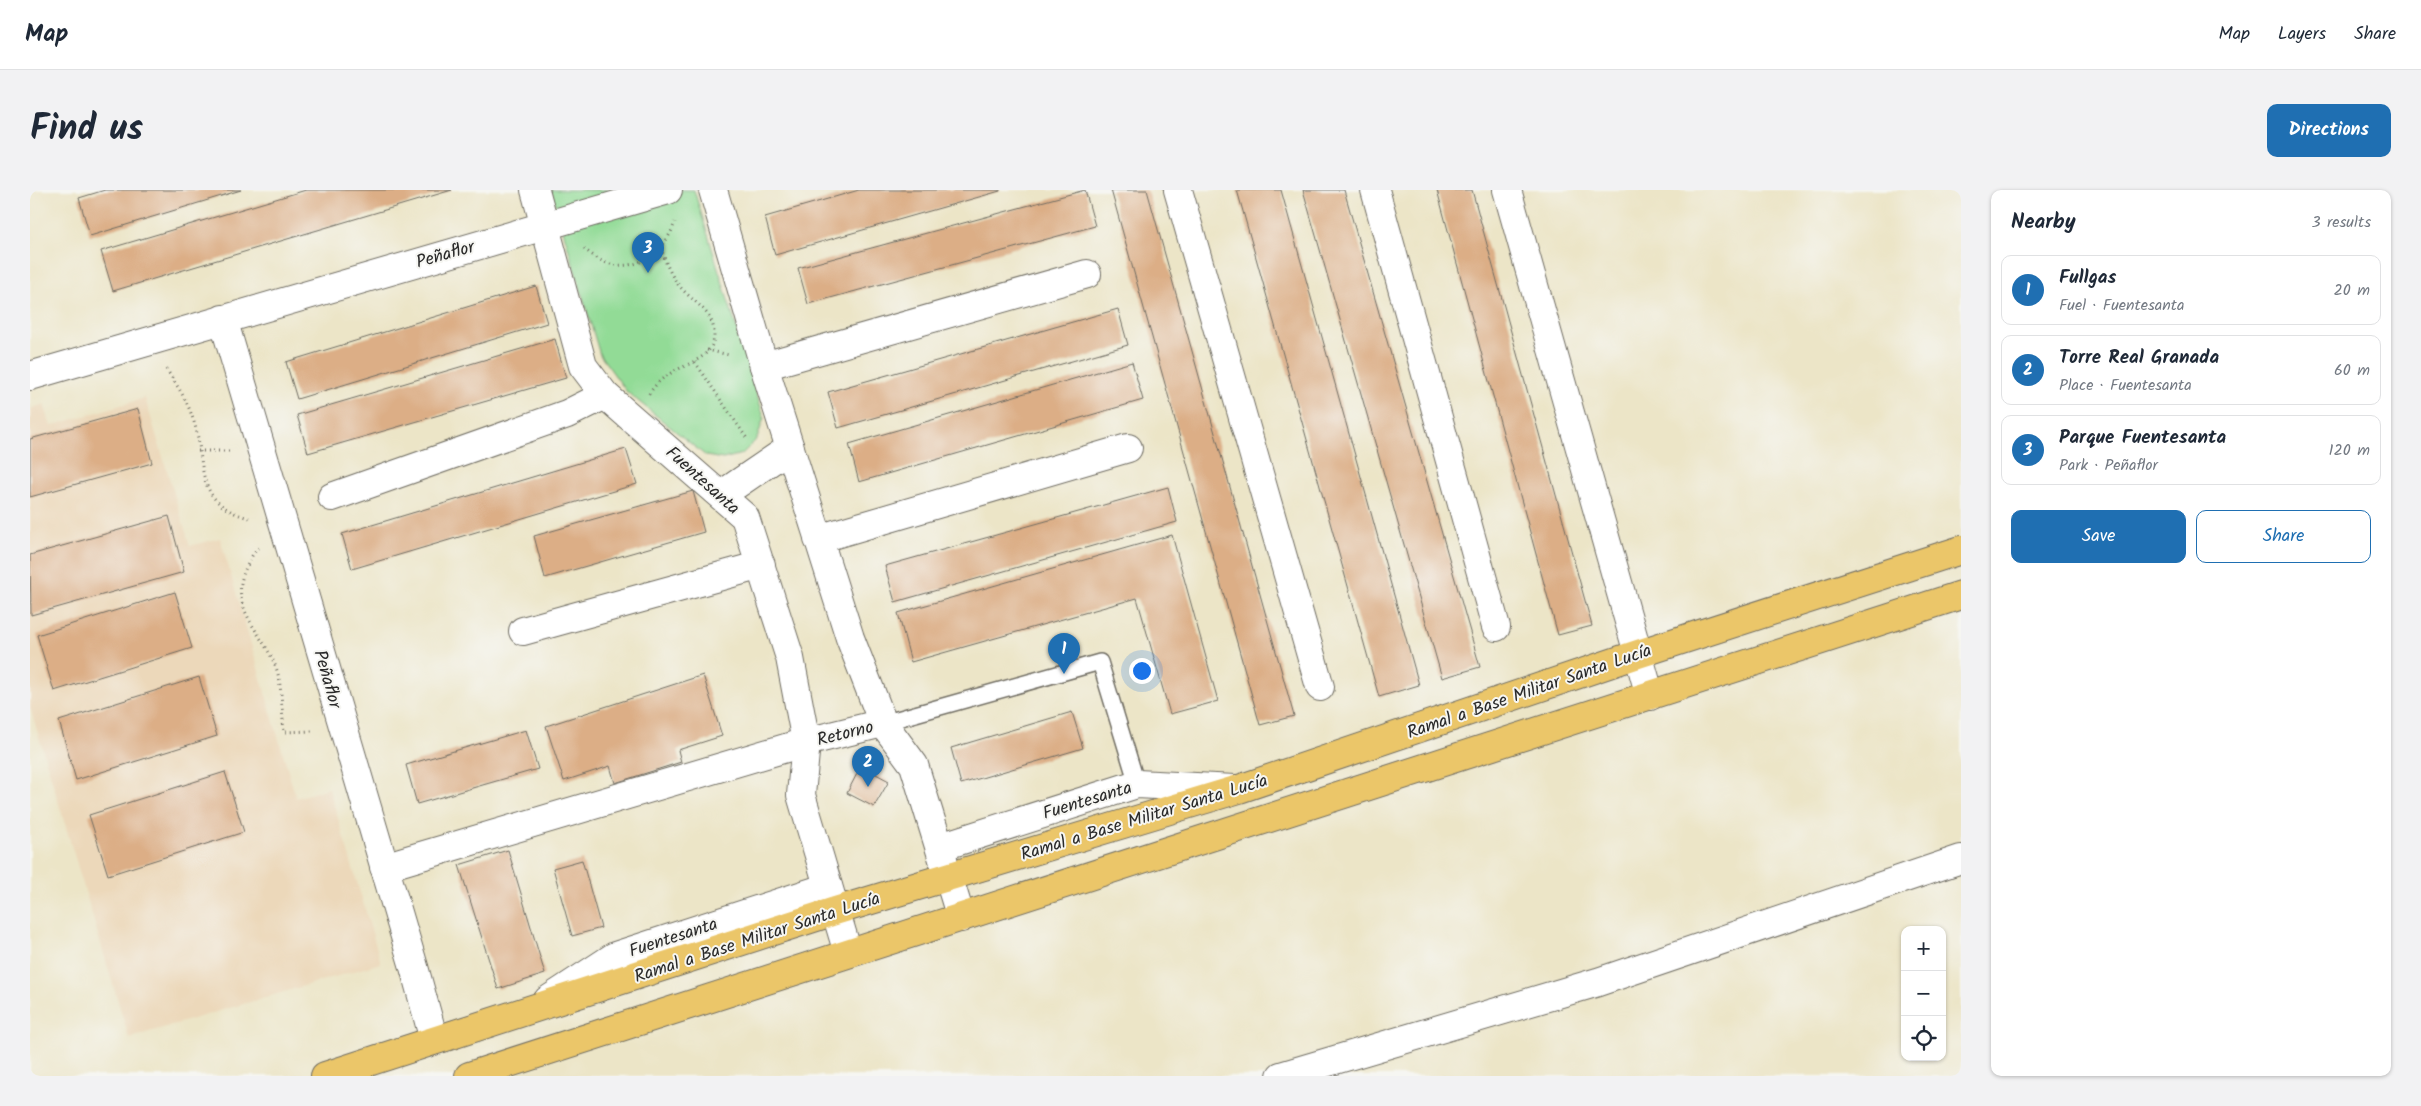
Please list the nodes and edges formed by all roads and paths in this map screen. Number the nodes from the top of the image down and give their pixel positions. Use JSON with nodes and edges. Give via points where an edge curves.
{"nodes":[{"id":1,"x":535,"y":190,"type":"edge"},
{"id":2,"x":668,"y":190,"type":"edge"},
{"id":3,"x":713,"y":190,"type":"edge"},
{"id":4,"x":1178,"y":190,"type":"edge"},
{"id":5,"x":1375,"y":190,"type":"edge"},
{"id":6,"x":1507,"y":190,"type":"edge"},
{"id":7,"x":676,"y":218,"type":"dead end"},
{"id":8,"x":546,"y":225,"type":"junction"},
{"id":9,"x":661,"y":248,"type":"junction"},
{"id":10,"x":1087,"y":274,"type":"dead end"},
{"id":11,"x":223,"y":318,"type":"junction"},
{"id":12,"x":142,"y":342,"type":"junction"},
{"id":13,"x":695,"y":362,"type":"junction"},
{"id":14,"x":764,"y":366,"type":"junction"},
{"id":15,"x":30,"y":376,"type":"edge"},
{"id":16,"x":605,"y":396,"type":"junction"},
{"id":17,"x":634,"y":418,"type":"junction"},
{"id":18,"x":790,"y":448,"type":"junction"},
{"id":19,"x":1128,"y":448,"type":"dead end"},
{"id":20,"x":764,"y":464,"type":"junction"},
{"id":21,"x":721,"y":495,"type":"junction"},
{"id":22,"x":332,"y":497,"type":"dead end"},
{"id":23,"x":284,"y":527,"type":"junction"},
{"id":24,"x":818,"y":539,"type":"junction"},
{"id":25,"x":1961,"y":550,"type":"edge"},
{"id":26,"x":760,"y":565,"type":"junction"},
{"id":27,"x":1961,"y":595,"type":"edge"},
{"id":28,"x":1496,"y":627,"type":"dead end"},
{"id":29,"x":523,"y":631,"type":"dead end"},
{"id":30,"x":1638,"y":654,"type":"junction"},
{"id":31,"x":1320,"y":687,"type":"dead end"},
{"id":32,"x":1650,"y":696,"type":"junction"},
{"id":33,"x":883,"y":723,"type":"junction"},
{"id":34,"x":343,"y":729,"type":"junction"},
{"id":35,"x":806,"y":742,"type":"junction"},
{"id":36,"x":1137,"y":784,"type":"junction"},
{"id":37,"x":1239,"y":789,"type":"junction"},
{"id":38,"x":940,"y":847,"type":"junction"},
{"id":39,"x":1961,"y":859,"type":"edge"},
{"id":40,"x":384,"y":867,"type":"junction"},
{"id":41,"x":948,"y":876,"type":"junction"},
{"id":42,"x":831,"y":899,"type":"junction"},
{"id":43,"x":961,"y":918,"type":"junction"},
{"id":44,"x":848,"y":953,"type":"junction"},
{"id":45,"x":434,"y":1040,"type":"junction"},
{"id":46,"x":325,"y":1076,"type":"edge"},
{"id":47,"x":469,"y":1076,"type":"edge"},
{"id":48,"x":1281,"y":1076,"type":"edge"}],
"edges":[{"from":1,"to":8,"type":"street","name":"Fuentesanta"},
{"from":2,"to":8,"type":"street","name":"Peñaflor"},
{"from":3,"to":14,"type":"street"},
{"from":4,"to":31,"type":"street"},
{"from":5,"to":28,"type":"street"},
{"from":6,"to":30,"type":"street"},
{"from":7,"to":9,"type":"path"},
{"from":8,"to":9,"type":"path","via":[[607,263],[626,266],[647,260]]},
{"from":8,"to":11,"type":"street","name":"Peñaflor"},
{"from":8,"to":16,"type":"street","name":"Fuentesanta","via":[[583,366]]},
{"from":9,"to":13,"type":"path","via":[[667,268],[678,284],[706,311],[714,324],[714,340]]},
{"from":10,"to":14,"type":"street"},
{"from":11,"to":12,"type":"street","name":"Peñaflor"},
{"from":11,"to":23,"type":"street","name":"Peñaflor"},
{"from":12,"to":15,"type":"street","name":"Peñaflor"},
{"from":12,"to":23,"type":"path","via":[[183,393],[194,421],[202,472],[211,493],[232,513]]},
{"from":13,"to":17,"type":"path","via":[[656,384]]},
{"from":13,"to":20,"type":"path"},
{"from":14,"to":18,"type":"street"},
{"from":16,"to":17,"type":"street","name":"Fuentesanta"},
{"from":16,"to":22,"type":"street","via":[[567,414]]},
{"from":17,"to":21,"type":"street","name":"Fuentesanta"},
{"from":18,"to":20,"type":"street"},
{"from":18,"to":24,"type":"street"},
{"from":19,"to":24,"type":"street"},
{"from":20,"to":21,"type":"street"},
{"from":21,"to":26,"type":"street","name":"Fuentesanta","via":[[744,517]]},
{"from":23,"to":34,"type":"street","name":"Peñaflor"},
{"from":23,"to":34,"type":"path","via":[[255,551],[242,574],[240,597],[247,618],[270,654],[278,674],[284,732]]},
{"from":24,"to":33,"type":"street","via":[[850,638]]},
{"from":25,"to":30,"type":"main road","name":"Ramal a Base Militar Santa Lucía"},
{"from":26,"to":29,"type":"street"},
{"from":26,"to":35,"type":"street","name":"Fuentesanta","via":[[790,658]]},
{"from":27,"to":32,"type":"main road"},
{"from":30,"to":32,"type":"street"},
{"from":30,"to":37,"type":"main road","name":"Ramal a Base Militar Santa Lucía"},
{"from":32,"to":43,"type":"main road"},
{"from":33,"to":35,"type":"street","name":"Retorno"},
{"from":33,"to":36,"type":"lane","via":[[1100,662]]},
{"from":33,"to":38,"type":"street","via":[[914,765]]},
{"from":34,"to":40,"type":"street","name":"Peñaflor"},
{"from":35,"to":40,"type":"street","name":"Retorno"},
{"from":35,"to":42,"type":"street","name":"Fuentesanta","via":[[800,795]]},
{"from":36,"to":37,"type":"street","name":"Fuentesanta"},
{"from":36,"to":38,"type":"street","name":"Fuentesanta"},
{"from":37,"to":41,"type":"main road","name":"Ramal a Base Militar Santa Lucía"},
{"from":38,"to":41,"type":"street"},
{"from":39,"to":48,"type":"street","via":[[1598,982]]},
{"from":40,"to":45,"type":"street","name":"Peñaflor"},
{"from":41,"to":42,"type":"main road","name":"Ramal a Base Militar Santa Lucía"},
{"from":41,"to":43,"type":"street"},
{"from":42,"to":44,"type":"street","name":"Fuentesanta"},
{"from":42,"to":45,"type":"main road","name":"Ramal a Base Militar Santa Lucía","via":[[530,1011]]},
{"from":43,"to":44,"type":"main road"},
{"from":44,"to":47,"type":"main road"},
{"from":45,"to":46,"type":"main road","name":"Ramal a Base Militar Santa Lucía"}]}
